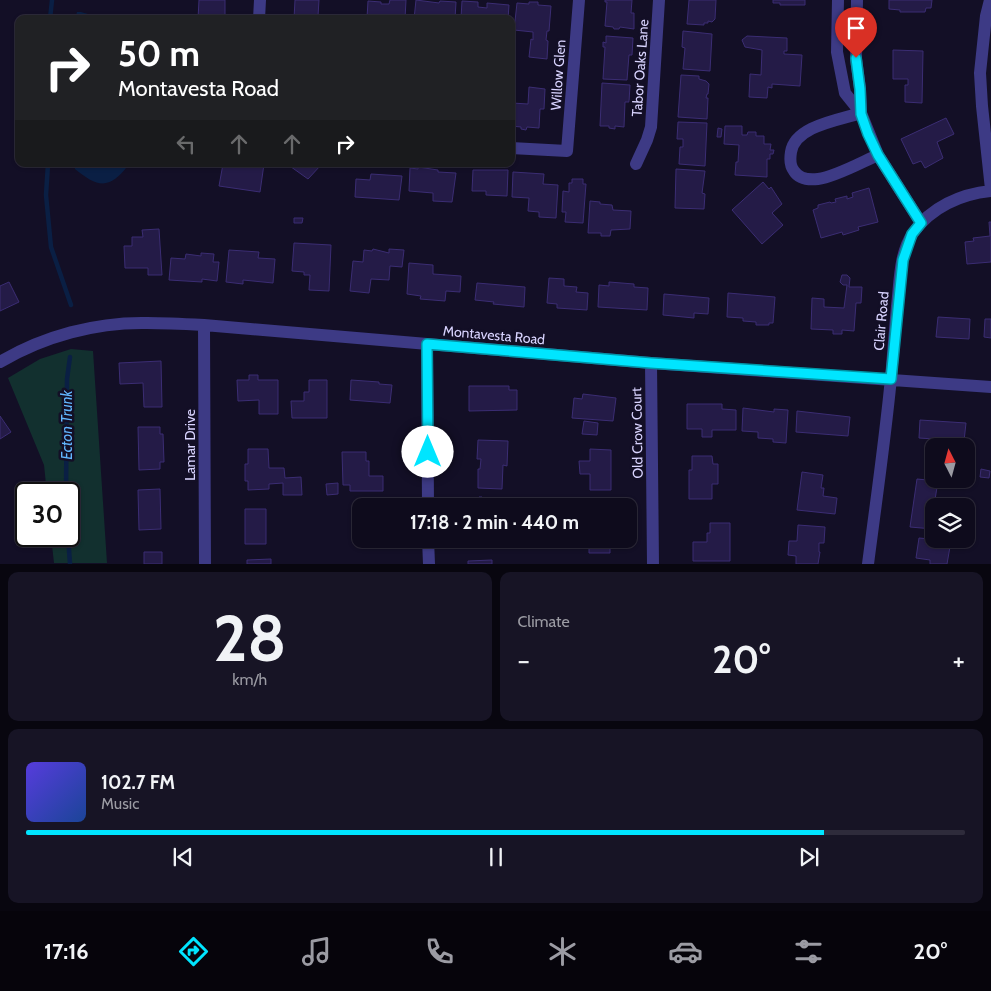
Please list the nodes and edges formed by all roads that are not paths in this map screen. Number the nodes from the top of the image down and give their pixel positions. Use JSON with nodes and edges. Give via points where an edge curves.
{"nodes":[{"id":1,"x":260,"y":0,"type":"edge"},
{"id":2,"x":578,"y":0,"type":"edge"},
{"id":3,"x":660,"y":0,"type":"edge"},
{"id":4,"x":838,"y":0,"type":"edge"},
{"id":5,"x":857,"y":0,"type":"edge"},
{"id":6,"x":990,"y":0,"type":"edge"},
{"id":7,"x":259,"y":15,"type":"edge"},
{"id":8,"x":861,"y":114,"type":"junction"},
{"id":9,"x":515,"y":148,"type":"edge"},
{"id":10,"x":878,"y":155,"type":"junction"},
{"id":11,"x":636,"y":164,"type":"dead end"},
{"id":12,"x":991,"y":190,"type":"edge"},
{"id":13,"x":921,"y":223,"type":"junction"},
{"id":14,"x":204,"y":325,"type":"junction"},
{"id":15,"x":427,"y":344,"type":"junction"},
{"id":16,"x":0,"y":362,"type":"edge"},
{"id":17,"x":651,"y":363,"type":"junction"},
{"id":18,"x":891,"y":379,"type":"junction"},
{"id":19,"x":991,"y":388,"type":"edge"},
{"id":20,"x":428,"y":498,"type":"edge"},
{"id":21,"x":428,"y":548,"type":"edge"},
{"id":22,"x":205,"y":564,"type":"edge"},
{"id":23,"x":429,"y":564,"type":"edge"},
{"id":24,"x":653,"y":564,"type":"edge"},
{"id":25,"x":868,"y":564,"type":"edge"}],
"edges":[{"from":1,"to":7,"type":"street"},
{"from":2,"to":9,"type":"street","name":"Willow Glen","via":[[568,151]]},
{"from":3,"to":11,"type":"street","name":"Tabor Oaks Lane","via":[[652,126]]},
{"from":4,"to":8,"type":"street","via":[[840,73],[845,92]]},
{"from":5,"to":8,"type":"street","via":[[856,58]]},
{"from":6,"to":12,"type":"street","via":[[980,73]]},
{"from":8,"to":10,"type":"street"},
{"from":8,"to":10,"type":"street","via":[[813,128],[799,137],[792,145],[790,157],[794,170],[803,178],[818,179]]},
{"from":10,"to":13,"type":"street"},
{"from":12,"to":13,"type":"street","name":"Clair Road","via":[[953,200]]},
{"from":13,"to":18,"type":"street","name":"Clair Road","via":[[912,234],[903,260]]},
{"from":14,"to":15,"type":"street","name":"Montavesta Road"},
{"from":14,"to":16,"type":"street","name":"Montavesta Road","via":[[112,324],[49,339]]},
{"from":14,"to":22,"type":"street","name":"Lamar Drive"},
{"from":15,"to":17,"type":"street","name":"Montavesta Road"},
{"from":15,"to":20,"type":"street"},
{"from":17,"to":18,"type":"street","name":"Montavesta Road"},
{"from":17,"to":24,"type":"street","name":"Old Crow Court"},
{"from":18,"to":19,"type":"street","name":"Montavesta Road"},
{"from":18,"to":25,"type":"street","name":"Clair Road"},
{"from":21,"to":23,"type":"street"}]}
